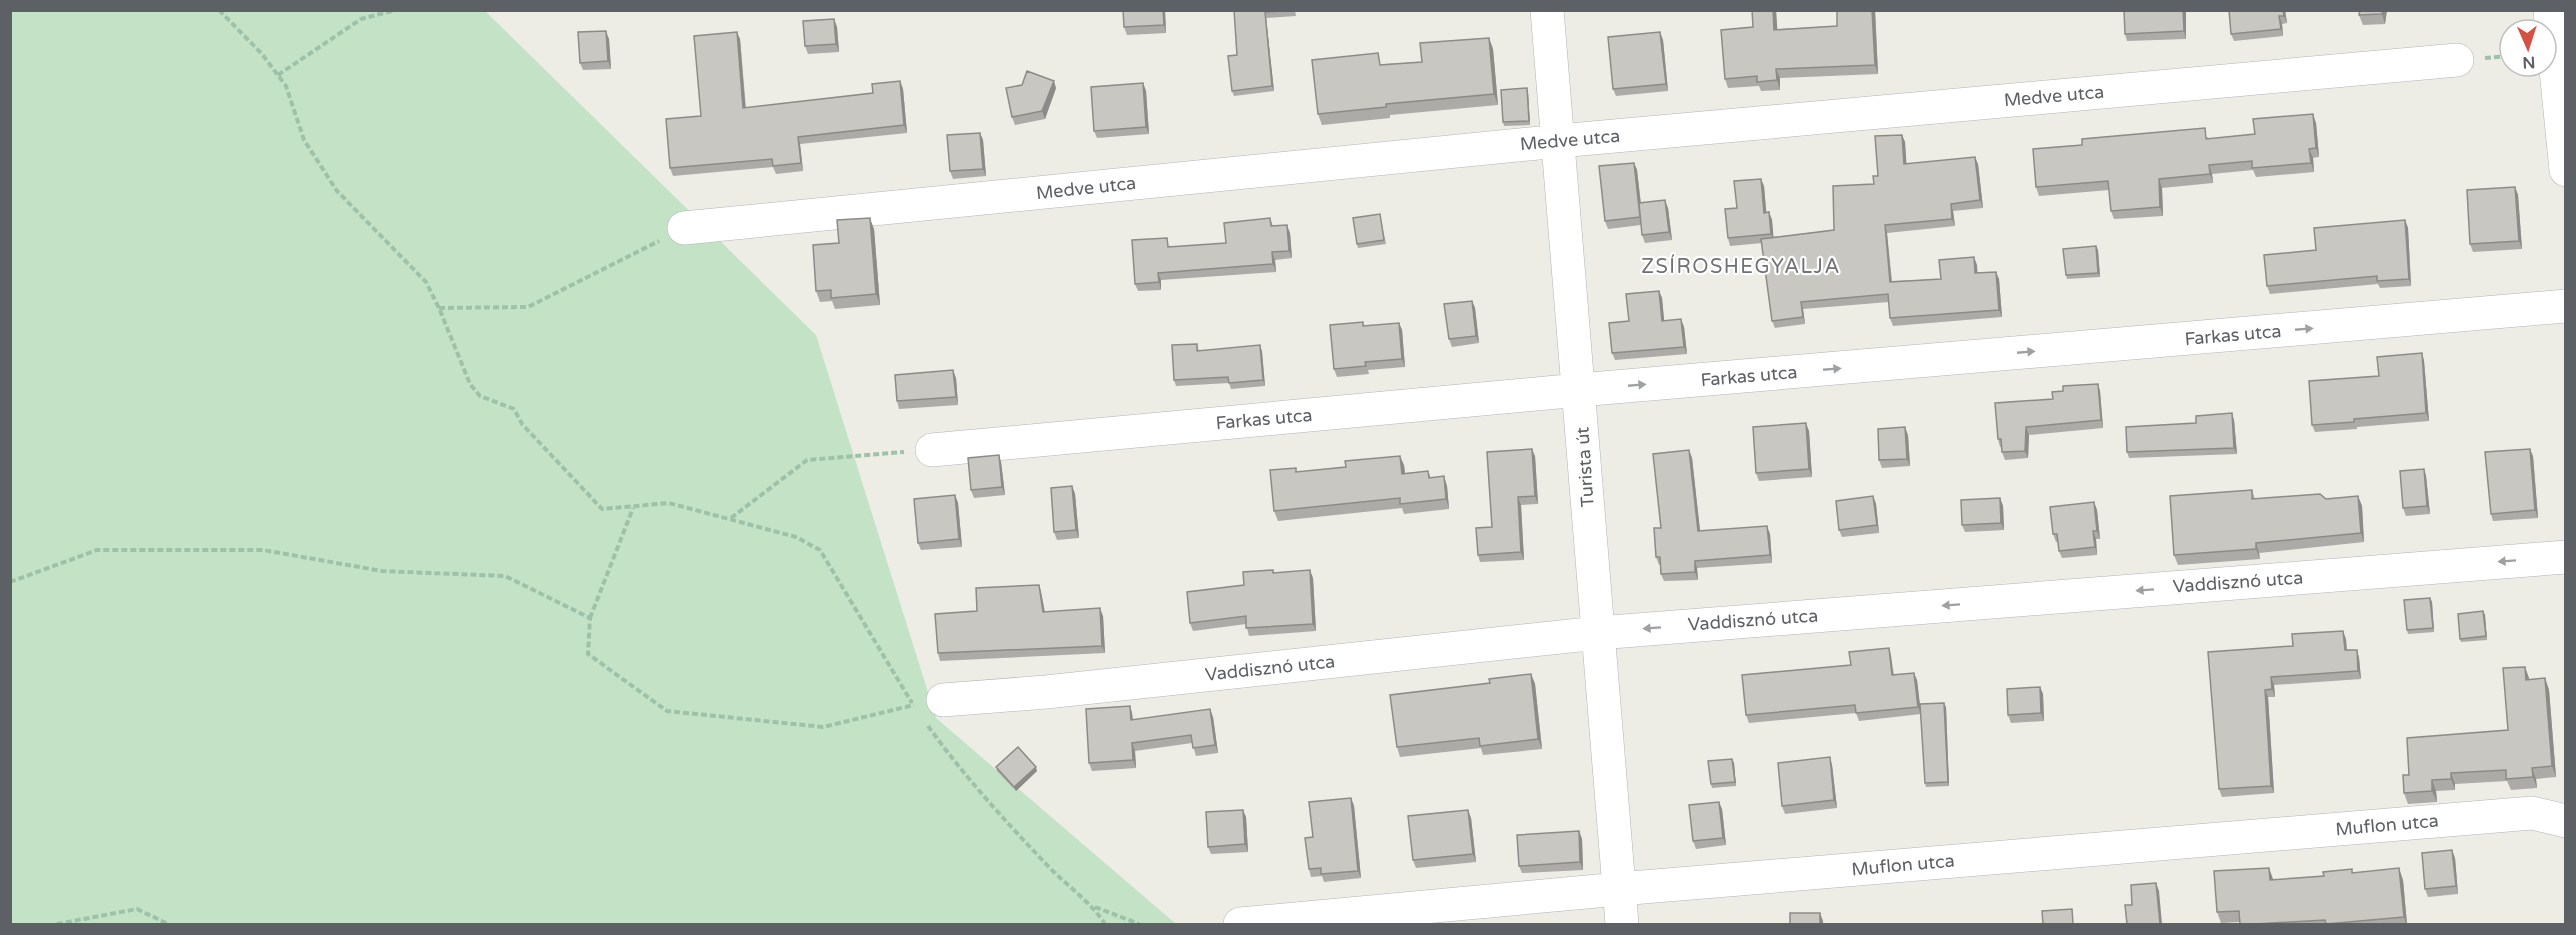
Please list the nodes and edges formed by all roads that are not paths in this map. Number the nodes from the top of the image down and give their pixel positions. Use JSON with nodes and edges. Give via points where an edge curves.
{"nodes":[{"id":1,"x":1547,"y":10,"type":"edge"},
{"id":2,"x":2550,"y":10,"type":"edge"},
{"id":3,"x":2457,"y":60,"type":"dead end"},
{"id":4,"x":1559,"y":141,"type":"junction"},
{"id":5,"x":2565,"y":170,"type":"edge"},
{"id":6,"x":684,"y":228,"type":"road end"},
{"id":7,"x":2565,"y":306,"type":"edge"},
{"id":8,"x":1579,"y":390,"type":"junction"},
{"id":9,"x":932,"y":450,"type":"road end"},
{"id":10,"x":2565,"y":557,"type":"edge"},
{"id":11,"x":1598,"y":633,"type":"junction"},
{"id":12,"x":925,"y":710,"type":"road end"},
{"id":13,"x":2565,"y":820,"type":"edge"},
{"id":14,"x":1619,"y":889,"type":"junction"},
{"id":15,"x":1240,"y":924,"type":"edge"},
{"id":16,"x":1622,"y":924,"type":"edge"}],
"edges":[{"from":1,"to":4,"type":"street","name":"Turista út"},
{"from":2,"to":5,"type":"street"},
{"from":3,"to":4,"type":"street","name":"Medve utca"},
{"from":4,"to":6,"type":"street","name":"Medve utca"},
{"from":4,"to":8,"type":"street","name":"Turista út"},
{"from":8,"to":7,"type":"street","name":"Farkas utca","one_way":true},
{"from":8,"to":9,"type":"street","name":"Farkas utca"},
{"from":8,"to":11,"type":"street","name":"Turista út"},
{"from":10,"to":11,"type":"street","name":"Vaddisznó utca","one_way":true},
{"from":11,"to":12,"type":"street","name":"Vaddisznó utca","via":[[1046,692]]},
{"from":11,"to":14,"type":"street","name":"Turista út"},
{"from":13,"to":14,"type":"street","name":"Muflon utca","via":[[2532,813]]},
{"from":14,"to":15,"type":"street","name":"Muflon utca"},
{"from":14,"to":16,"type":"street","name":"Turista út"}]}
